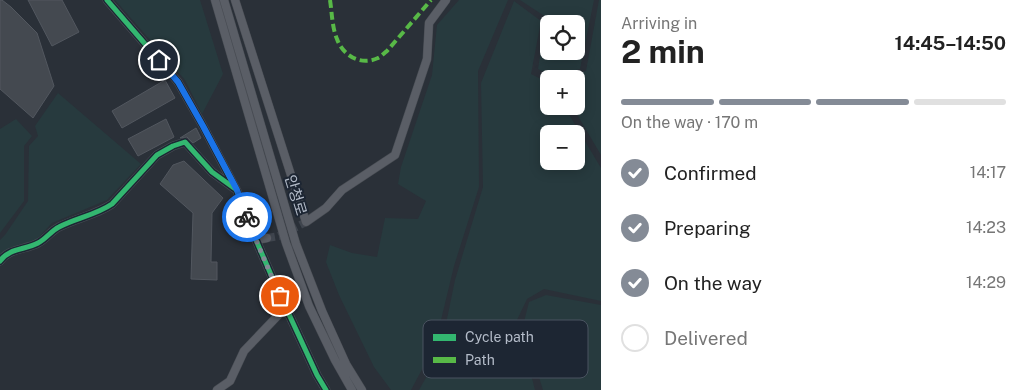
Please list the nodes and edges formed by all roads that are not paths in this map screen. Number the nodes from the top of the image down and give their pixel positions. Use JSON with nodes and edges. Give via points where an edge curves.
{"nodes":[{"id":1,"x":107,"y":0,"type":"edge"},
{"id":2,"x":215,"y":0,"type":"edge"},
{"id":3,"x":224,"y":0,"type":"edge"},
{"id":4,"x":235,"y":0,"type":"edge"},
{"id":5,"x":446,"y":0,"type":"edge"},
{"id":6,"x":237,"y":190,"type":"junction"},
{"id":7,"x":267,"y":238,"type":"tunnel mouth"},
{"id":8,"x":256,"y":240,"type":"junction"},
{"id":9,"x":0,"y":261,"type":"edge"},
{"id":10,"x":286,"y":307,"type":"junction"},
{"id":11,"x":217,"y":390,"type":"edge"},
{"id":12,"x":326,"y":390,"type":"edge"},
{"id":13,"x":352,"y":390,"type":"edge"},
{"id":14,"x":362,"y":390,"type":"edge"}],
"edges":[{"from":1,"to":6,"type":"street","via":[[178,82]]},
{"from":2,"to":13,"type":"street","name":"안청로","via":[[286,243],[309,306]]},
{"from":3,"to":14,"type":"street","name":"안청로","via":[[296,244],[322,311],[346,364]]},
{"from":4,"to":5,"type":"street","via":[[306,222],[326,208],[342,190],[395,156],[426,59],[428,23]]},
{"from":6,"to":8,"type":"street"},
{"from":6,"to":9,"type":"street","via":[[212,172],[185,142],[157,154],[112,204],[60,226],[43,240],[9,252]]},
{"from":7,"to":8,"type":"street"},
{"from":8,"to":10,"type":"street"},
{"from":10,"to":11,"type":"street","via":[[244,351],[230,381]]},
{"from":10,"to":12,"type":"street"}]}
